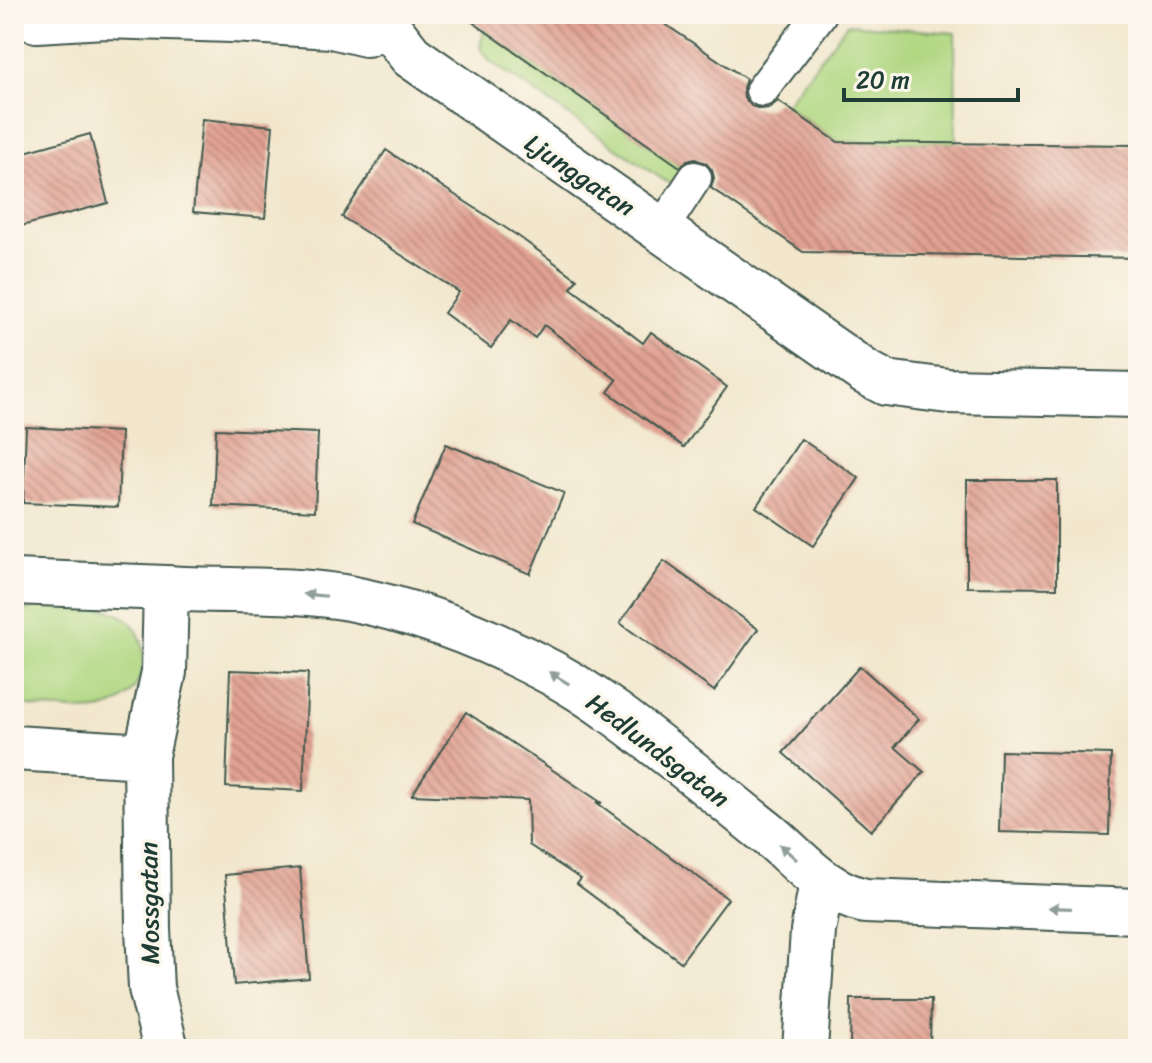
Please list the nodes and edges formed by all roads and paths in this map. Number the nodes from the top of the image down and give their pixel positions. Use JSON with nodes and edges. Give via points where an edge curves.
{"nodes":[{"id":1,"x":16,"y":14,"type":"edge"},
{"id":2,"x":820,"y":14,"type":"edge"},
{"id":3,"x":393,"y":19,"type":"edge"},
{"id":4,"x":762,"y":90,"type":"dead end"},
{"id":5,"x":695,"y":178,"type":"dead end"},
{"id":6,"x":661,"y":230,"type":"junction"},
{"id":7,"x":1138,"y":395,"type":"edge"},
{"id":8,"x":14,"y":582,"type":"edge"},
{"id":9,"x":166,"y":588,"type":"junction"},
{"id":10,"x":14,"y":748,"type":"edge"},
{"id":11,"x":146,"y":756,"type":"junction"},
{"id":12,"x":822,"y":882,"type":"junction"},
{"id":13,"x":1138,"y":911,"type":"edge"},
{"id":14,"x":166,"y":1049,"type":"edge"},
{"id":15,"x":805,"y":1049,"type":"edge"}],
"edges":[{"from":1,"to":3,"type":"street","name":"Ljunggatan","via":[[37,20],[232,20],[332,26],[366,34]]},
{"from":2,"to":4,"type":"lane"},
{"from":3,"to":6,"type":"street","name":"Ljunggatan","via":[[411,56]]},
{"from":5,"to":6,"type":"lane"},
{"from":6,"to":7,"type":"street","name":"Ljunggatan","via":[[886,383],[948,391]]},
{"from":8,"to":9,"type":"street","name":"Hedlundsgatan"},
{"from":9,"to":11,"type":"street","name":"Mossgatan","via":[[164,672]]},
{"from":12,"to":9,"type":"street","name":"Hedlundsgatan","one_way":true,"via":[[624,722],[512,653],[403,611],[352,599]]},
{"from":10,"to":11,"type":"street"},
{"from":11,"to":14,"type":"street","name":"Mossgatan","via":[[151,988]]},
{"from":13,"to":12,"type":"street","name":"Hedlundsgatan","one_way":true,"via":[[865,901]]},
{"from":12,"to":15,"type":"street"}]}
